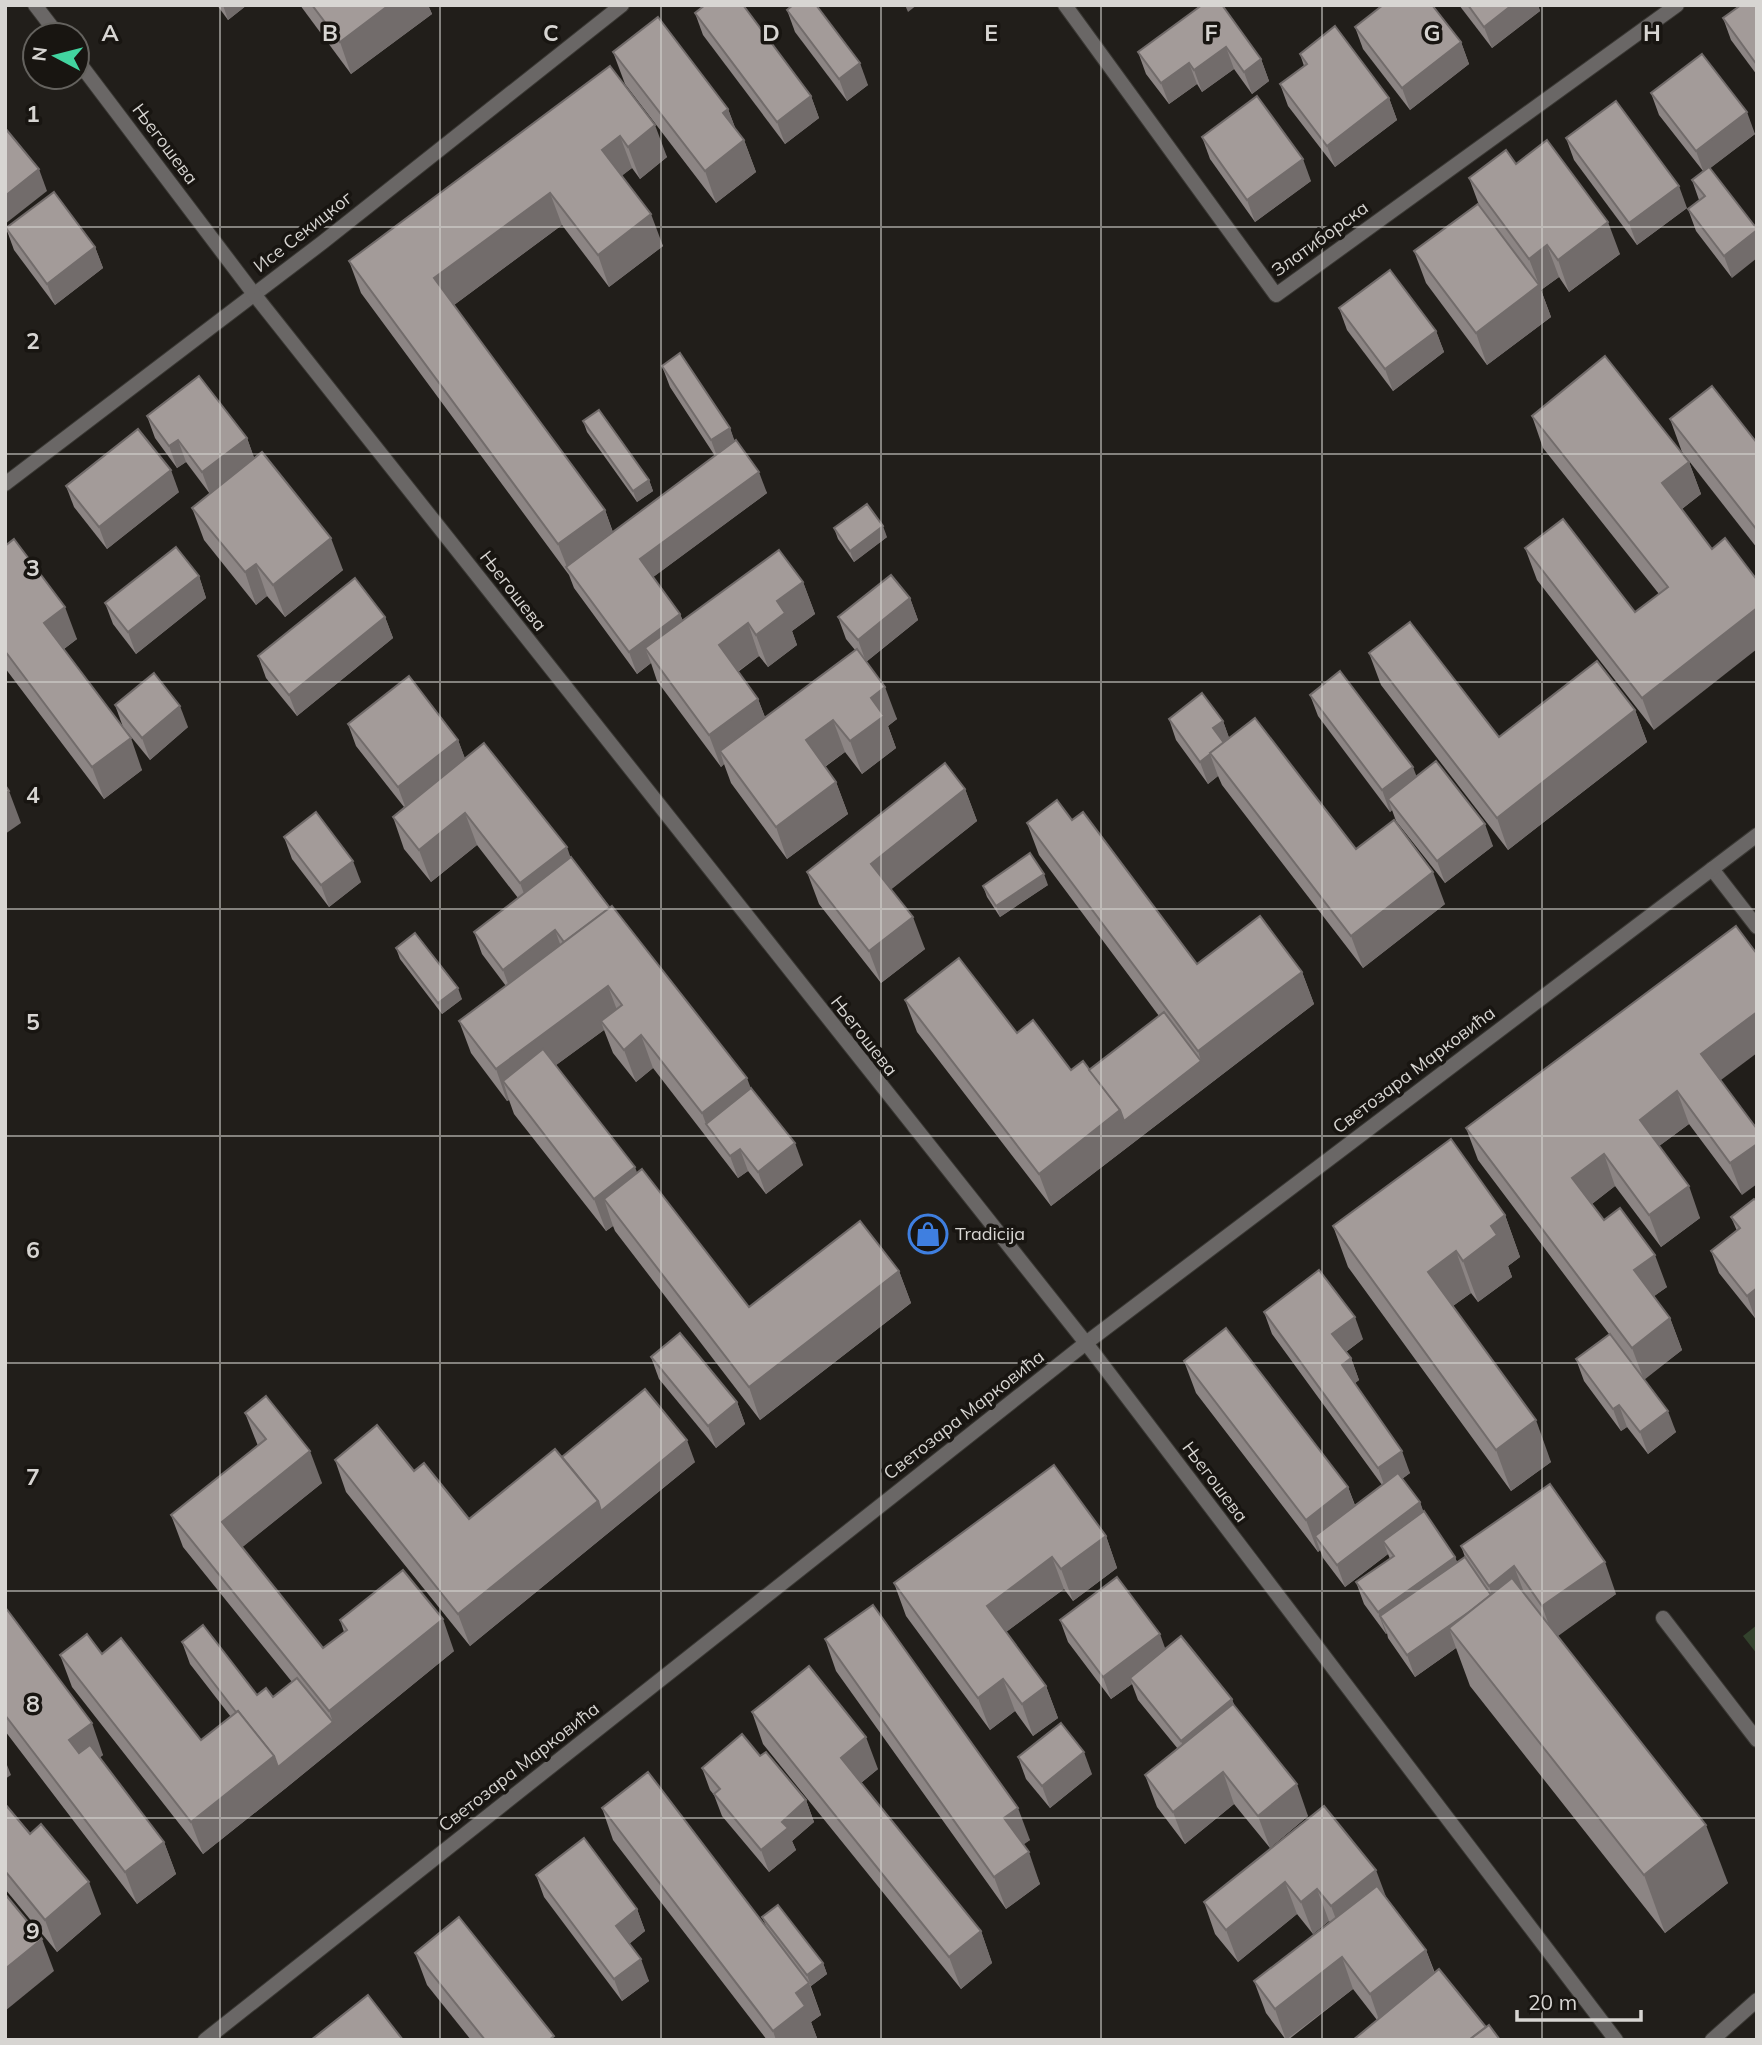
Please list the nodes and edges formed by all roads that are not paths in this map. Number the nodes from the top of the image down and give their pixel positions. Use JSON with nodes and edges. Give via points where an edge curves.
{"nodes":[{"id":1,"x":36,"y":5,"type":"edge"},
{"id":2,"x":622,"y":5,"type":"edge"},
{"id":3,"x":1065,"y":5,"type":"edge"},
{"id":4,"x":1677,"y":5,"type":"edge"},
{"id":5,"x":48,"y":21,"type":"edge"},
{"id":6,"x":91,"y":79,"type":"edge"},
{"id":7,"x":254,"y":294,"type":"junction"},
{"id":8,"x":5,"y":485,"type":"edge"},
{"id":9,"x":1757,"y":835,"type":"edge"},
{"id":10,"x":1713,"y":869,"type":"junction"},
{"id":11,"x":1757,"y":928,"type":"edge"},
{"id":12,"x":1086,"y":1343,"type":"junction"},
{"id":13,"x":1663,"y":1618,"type":"dead end"},
{"id":14,"x":1757,"y":1740,"type":"edge"},
{"id":15,"x":1757,"y":2000,"type":"edge"},
{"id":16,"x":205,"y":2040,"type":"edge"},
{"id":17,"x":1616,"y":2040,"type":"edge"},
{"id":18,"x":1712,"y":2040,"type":"edge"}],
"edges":[{"from":1,"to":5,"type":"street"},
{"from":2,"to":7,"type":"street","name":"Исе Секицког"},
{"from":3,"to":4,"type":"street","name":"Златиборска","via":[[1276,295]]},
{"from":6,"to":7,"type":"street","name":"Његошева"},
{"from":7,"to":8,"type":"street","name":"Исе Секицког"},
{"from":7,"to":12,"type":"street","name":"Његошева"},
{"from":9,"to":10,"type":"street","name":"Светозара Марковића"},
{"from":10,"to":11,"type":"street"},
{"from":10,"to":12,"type":"street","name":"Светозара Марковића"},
{"from":12,"to":16,"type":"street","name":"Светозара Марковића"},
{"from":12,"to":17,"type":"street","name":"Његошева"},
{"from":13,"to":14,"type":"street"},
{"from":15,"to":18,"type":"street"}]}
